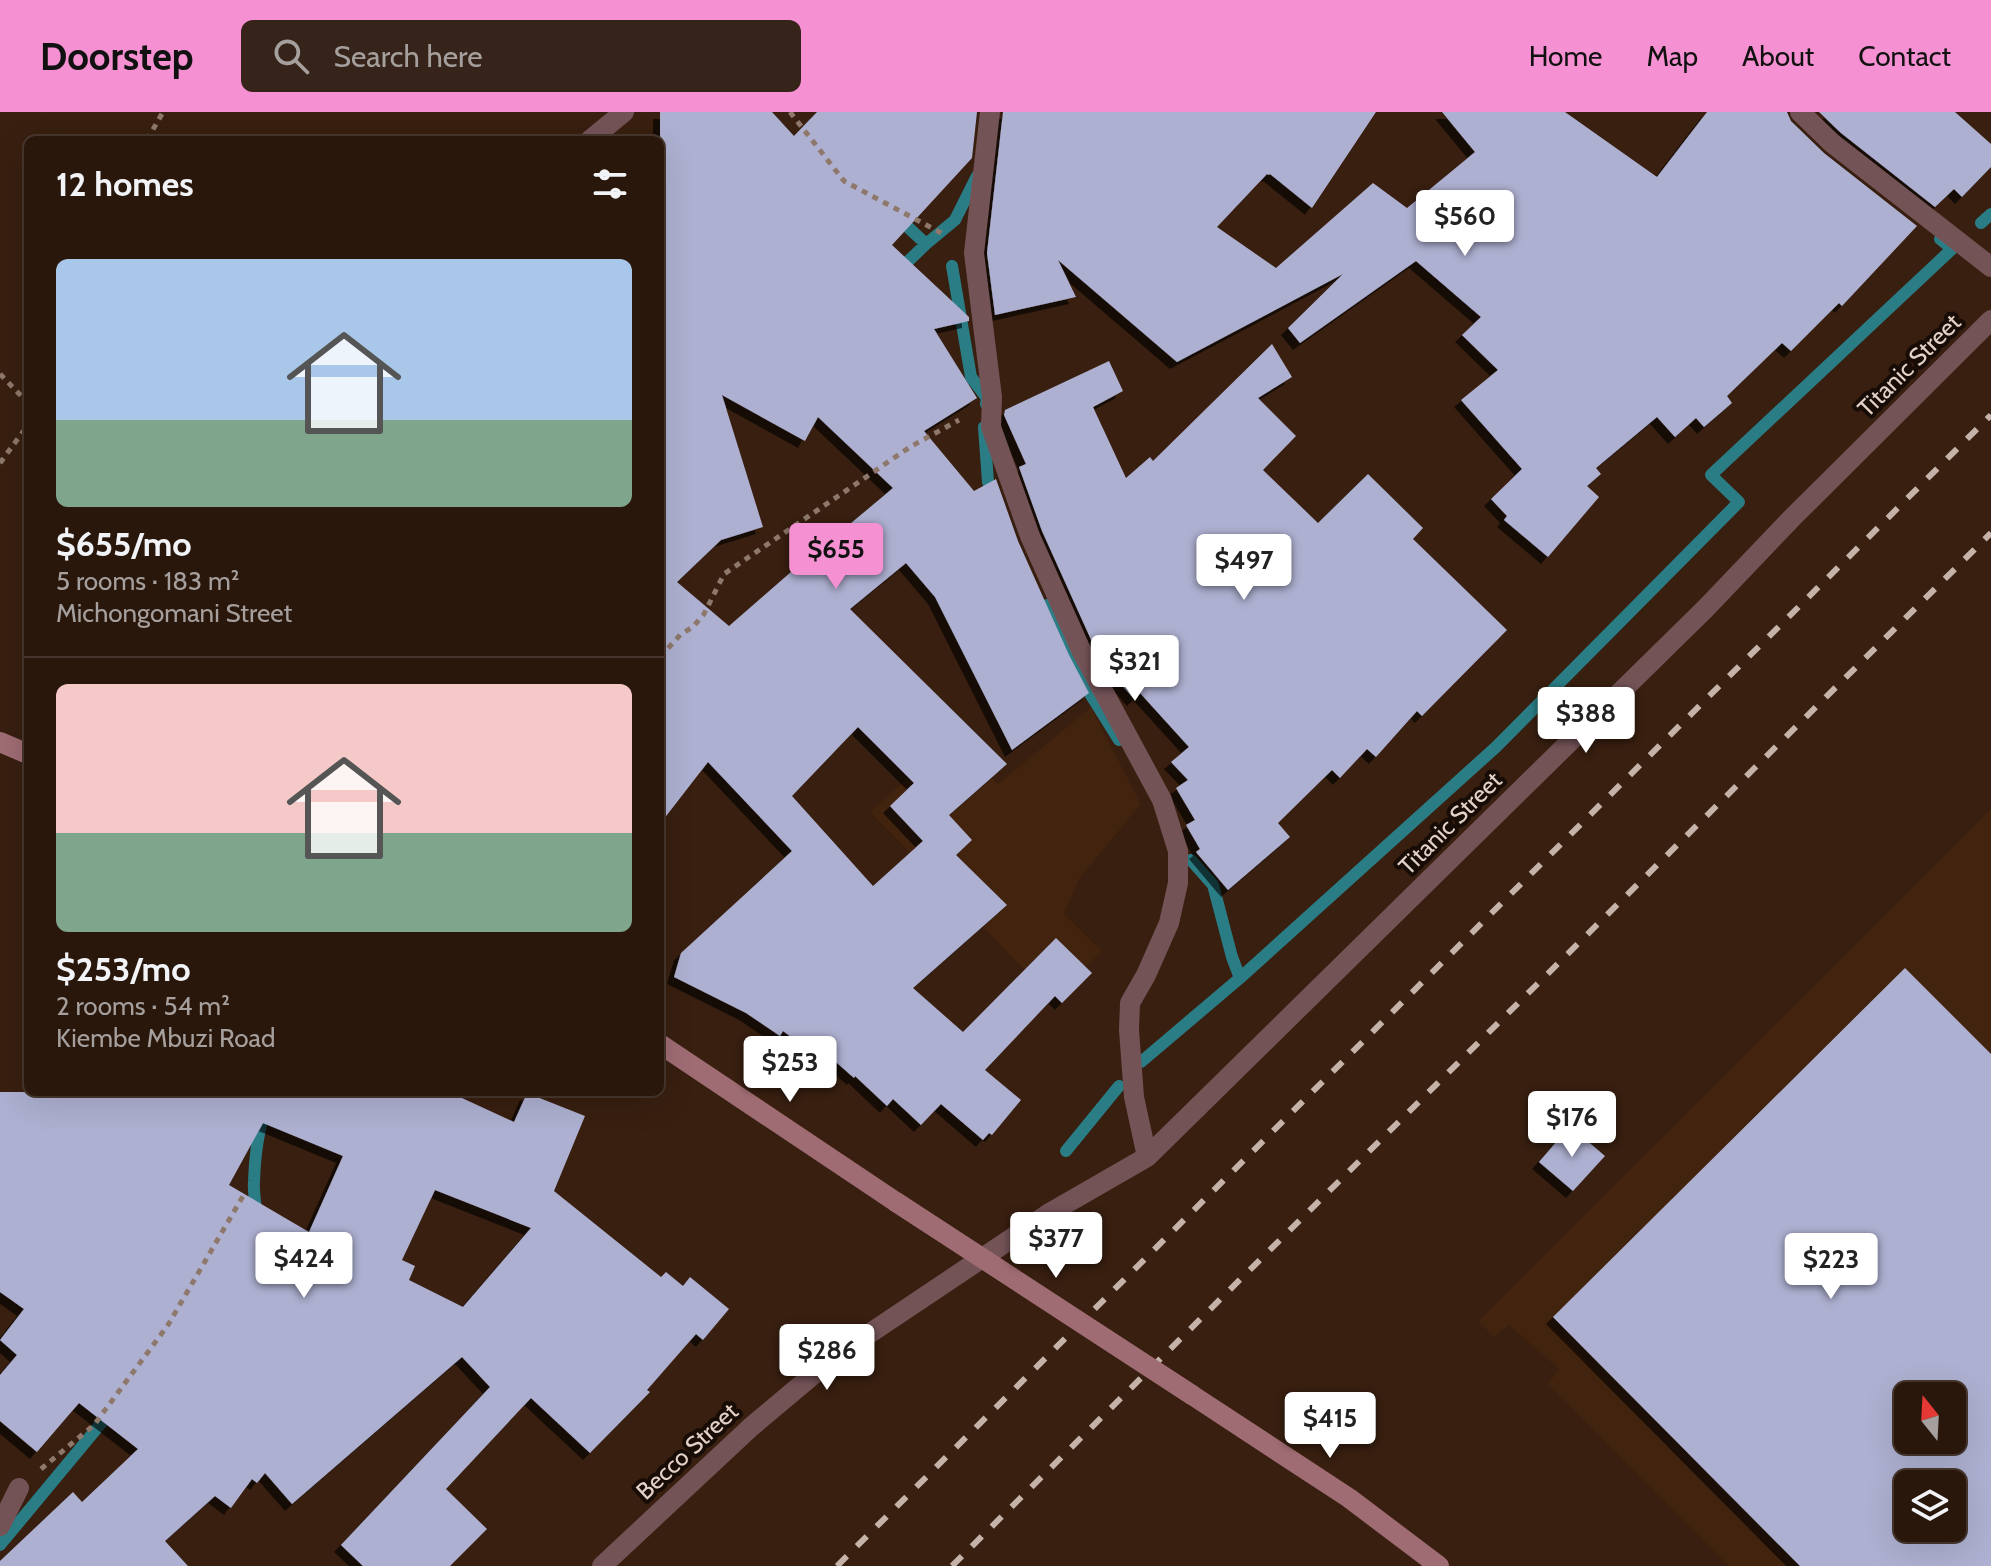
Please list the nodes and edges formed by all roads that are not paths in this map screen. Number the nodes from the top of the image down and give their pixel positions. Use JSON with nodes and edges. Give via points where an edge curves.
{"nodes":[{"id":1,"x":624,"y":112,"type":"edge"},
{"id":2,"x":990,"y":112,"type":"edge"},
{"id":3,"x":1800,"y":112,"type":"edge"},
{"id":4,"x":595,"y":136,"type":"edge"},
{"id":5,"x":1991,"y":267,"type":"edge"},
{"id":6,"x":1991,"y":320,"type":"edge"},
{"id":7,"x":0,"y":742,"type":"edge"},
{"id":8,"x":24,"y":752,"type":"edge"},
{"id":9,"x":664,"y":1047,"type":"edge"},
{"id":10,"x":1147,"y":1157,"type":"junction"},
{"id":11,"x":1048,"y":1214,"type":"joint"},
{"id":12,"x":19,"y":1488,"type":"road end"},
{"id":13,"x":0,"y":1526,"type":"edge"},
{"id":14,"x":602,"y":1566,"type":"edge"},
{"id":15,"x":1439,"y":1566,"type":"edge"}],
"edges":[{"from":1,"to":4,"type":"street"},
{"from":2,"to":10,"type":"street","via":[[974,253],[991,427],[1030,536],[1081,650],[1162,800],[1178,851],[1169,923],[1130,1003],[1134,1097]]},
{"from":3,"to":5,"type":"street"},
{"from":6,"to":10,"type":"street","name":"Titanic Street"},
{"from":7,"to":8,"type":"main road"},
{"from":9,"to":15,"type":"main road","bridge":true,"via":[[1349,1498]]},
{"from":10,"to":11,"type":"street","name":"Titanic Street"},
{"from":11,"to":14,"type":"street","name":"Becco Street","via":[[833,1358]]},
{"from":12,"to":13,"type":"street"}]}
